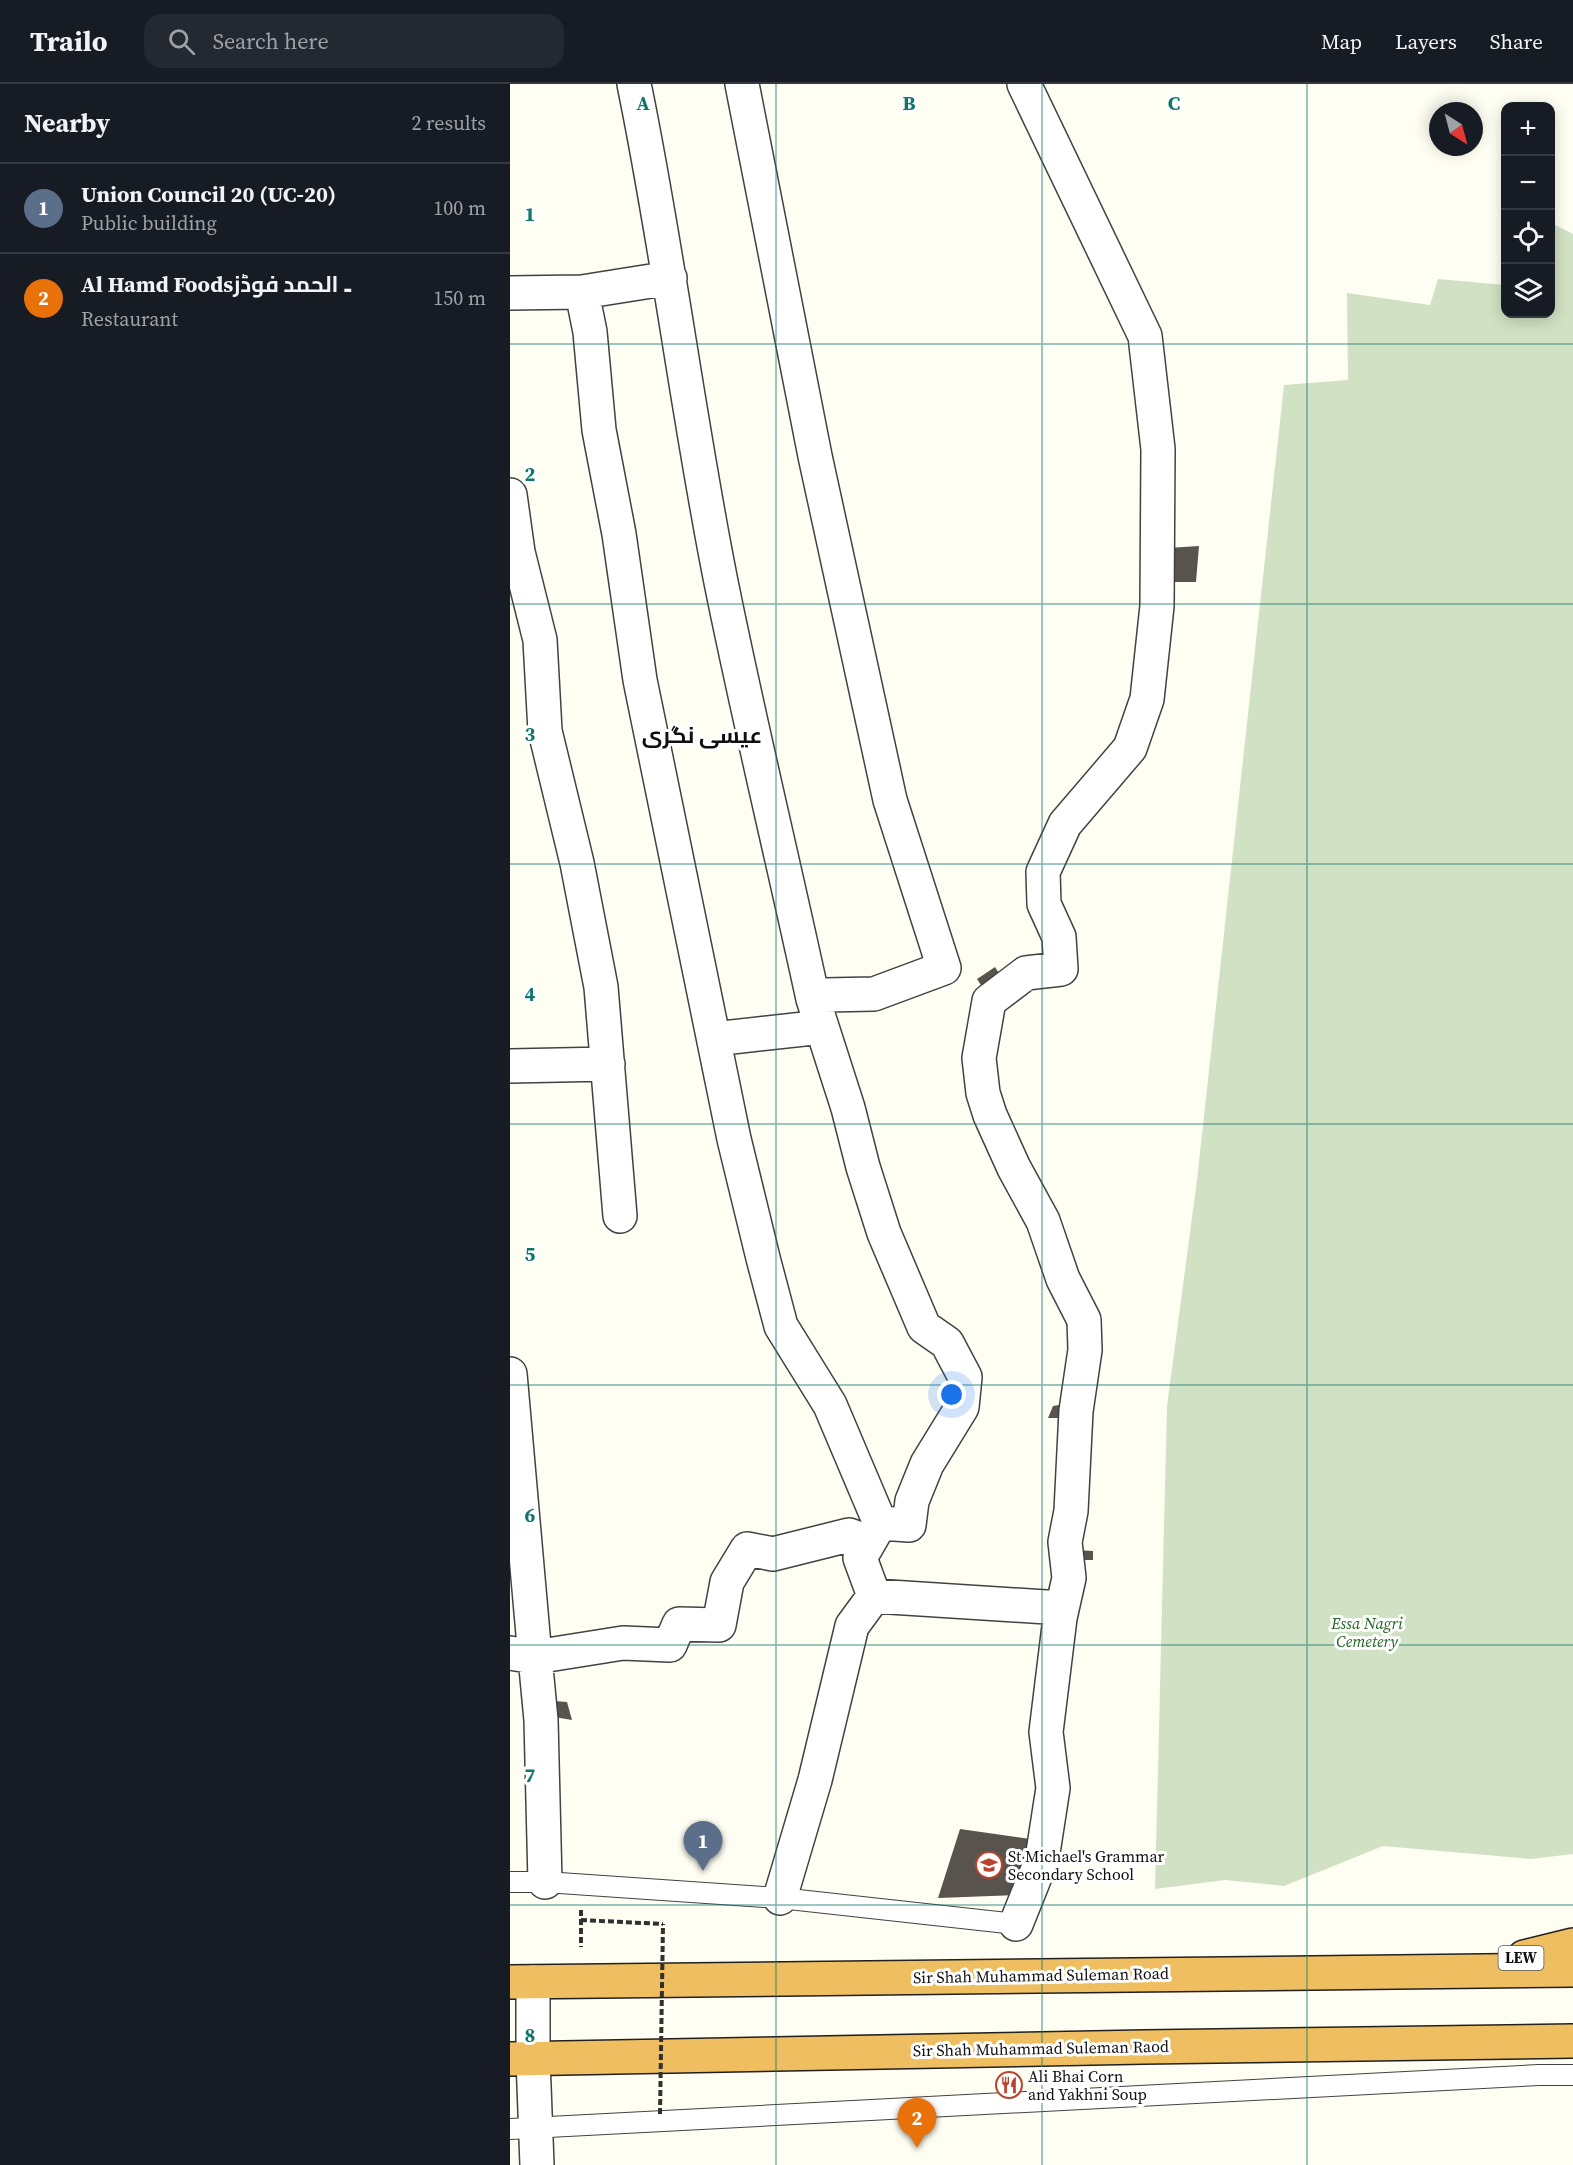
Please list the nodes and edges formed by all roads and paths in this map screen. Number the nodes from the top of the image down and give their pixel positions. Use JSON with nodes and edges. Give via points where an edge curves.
{"nodes":[{"id":1,"x":634,"y":84,"type":"edge"},
{"id":2,"x":742,"y":84,"type":"edge"},
{"id":3,"x":1024,"y":84,"type":"edge"},
{"id":4,"x":670,"y":279,"type":"junction"},
{"id":5,"x":582,"y":292,"type":"junction"},
{"id":6,"x":510,"y":293,"type":"edge"},
{"id":7,"x":510,"y":495,"type":"edge"},
{"id":8,"x":818,"y":1012,"type":"junction"},
{"id":9,"x":714,"y":1039,"type":"junction"},
{"id":10,"x":608,"y":1064,"type":"junction"},
{"id":11,"x":510,"y":1066,"type":"edge"},
{"id":12,"x":620,"y":1216,"type":"dead end"},
{"id":13,"x":510,"y":1374,"type":"edge"},
{"id":14,"x":875,"y":1533,"type":"junction"},
{"id":15,"x":874,"y":1596,"type":"junction"},
{"id":16,"x":1062,"y":1608,"type":"junction"},
{"id":17,"x":523,"y":1655,"type":"edge"},
{"id":18,"x":510,"y":1882,"type":"edge"},
{"id":19,"x":545,"y":1882,"type":"junction"},
{"id":20,"x":580,"y":1884,"type":"junction"},
{"id":21,"x":780,"y":1898,"type":"junction"},
{"id":22,"x":581,"y":1920,"type":"junction"},
{"id":23,"x":1016,"y":1924,"type":"joint"},
{"id":24,"x":1573,"y":1946,"type":"edge"},
{"id":25,"x":1573,"y":1970,"type":"edge"},
{"id":26,"x":1470,"y":1971,"type":"junction"},
{"id":27,"x":582,"y":1981,"type":"junction"},
{"id":28,"x":521,"y":1982,"type":"edge"},
{"id":29,"x":1573,"y":2042,"type":"edge"},
{"id":30,"x":521,"y":2059,"type":"edge"},
{"id":31,"x":1573,"y":2075,"type":"edge"},
{"id":32,"x":660,"y":2114,"type":"dead end"},
{"id":33,"x":522,"y":2129,"type":"edge"},
{"id":34,"x":537,"y":2165,"type":"edge"}],
"edges":[{"from":1,"to":4,"type":"street"},
{"from":2,"to":8,"type":"street","via":[[815,456],[890,800],[944,968],[874,994],[825,996]]},
{"from":3,"to":16,"type":"street","via":[[1145,336],[1158,449],[1157,606],[1147,699],[1130,748],[1065,824],[1043,872],[1044,904],[1059,937],[1061,969],[1026,973],[989,1001],[979,1058],[990,1115],[1043,1221],[1063,1279],[1084,1320],[1085,1350],[1065,1542],[1069,1578]]},
{"from":4,"to":5,"type":"street"},
{"from":4,"to":8,"type":"street","via":[[721,582]]},
{"from":5,"to":6,"type":"street"},
{"from":5,"to":9,"type":"street","via":[[590,332],[598,430],[619,534],[640,680]]},
{"from":7,"to":10,"type":"street","via":[[518,552],[540,640],[545,731],[577,863],[601,987]]},
{"from":8,"to":9,"type":"street"},
{"from":8,"to":14,"type":"street","via":[[884,1233],[924,1327],[947,1343],[965,1377],[962,1407],[927,1464],[912,1501],[909,1525]]},
{"from":9,"to":14,"type":"street","via":[[734,1139],[781,1326],[830,1405]]},
{"from":10,"to":11,"type":"street"},
{"from":10,"to":12,"type":"street"},
{"from":13,"to":17,"type":"street"},
{"from":14,"to":15,"type":"street","via":[[860,1558]]},
{"from":14,"to":17,"type":"street","via":[[849,1535],[772,1554],[747,1549],[727,1582],[719,1625],[679,1624],[669,1645],[623,1643]]},
{"from":15,"to":16,"type":"street"},
{"from":15,"to":21,"type":"street","via":[[852,1626],[815,1780]]},
{"from":16,"to":23,"type":"street","via":[[1046,1732],[1053,1788],[1042,1859]]},
{"from":17,"to":19,"type":"street","via":[[541,1720]]},
{"from":18,"to":19,"type":"lane"},
{"from":19,"to":20,"type":"lane"},
{"from":20,"to":21,"type":"lane"},
{"from":20,"to":22,"type":"path"},
{"from":21,"to":23,"type":"lane"},
{"from":22,"to":27,"type":"path"},
{"from":22,"to":32,"type":"path","bridge":true,"via":[[663,1924]]},
{"from":24,"to":26,"type":"highway","number":"LEW"},
{"from":25,"to":26,"type":"highway","name":"Sir Shah Muhammad Suleman Road"},
{"from":26,"to":27,"type":"highway","name":"Sir Shah Muhammad Suleman Road"},
{"from":27,"to":28,"type":"highway","name":"Sir Shah Muhammad Suleman Road"},
{"from":28,"to":30,"type":"street"},
{"from":29,"to":30,"type":"highway","name":"Sir Shah Muhammad Suleman Raod"},
{"from":30,"to":33,"type":"street"},
{"from":31,"to":33,"type":"lane"},
{"from":33,"to":34,"type":"street"}]}
